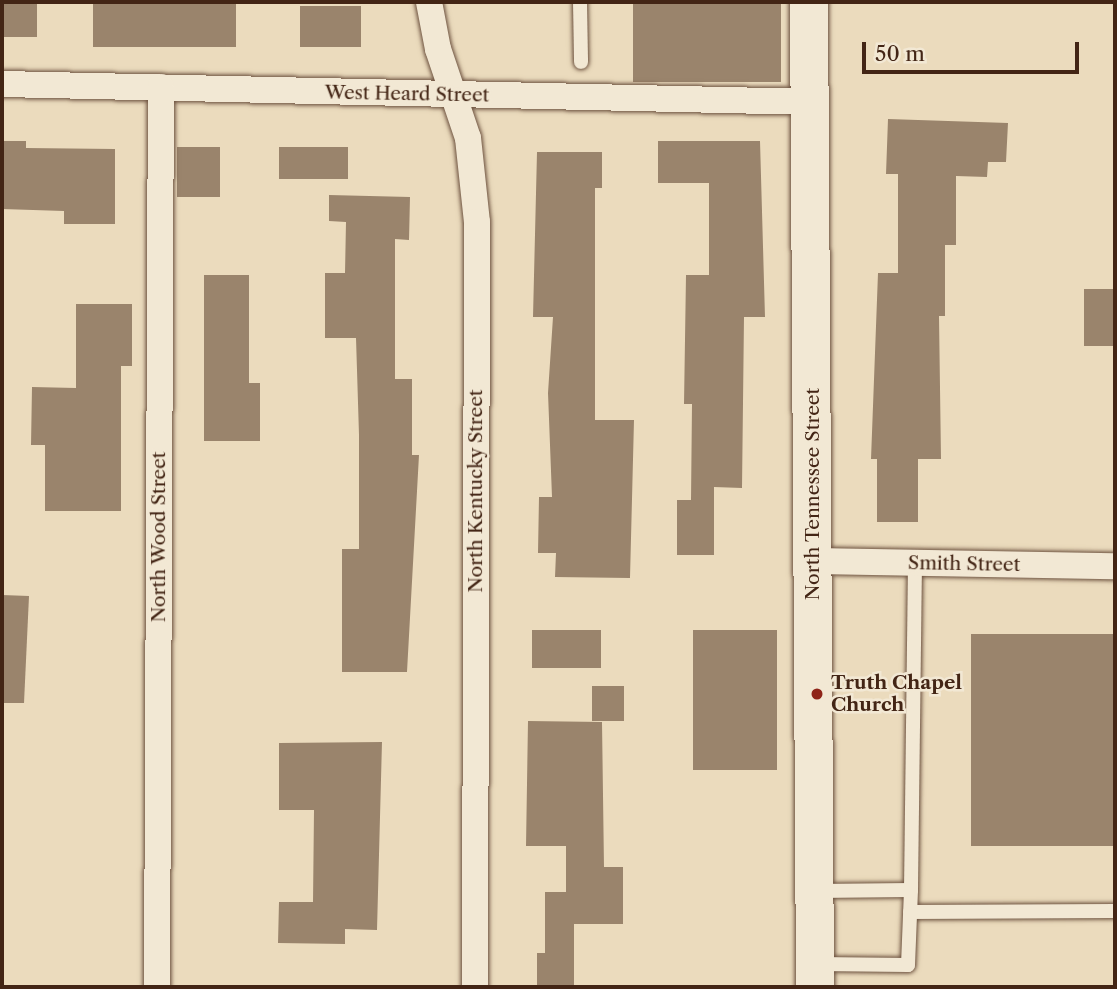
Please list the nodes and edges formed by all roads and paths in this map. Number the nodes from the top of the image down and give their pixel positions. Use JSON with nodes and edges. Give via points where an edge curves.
{"nodes":[{"id":1,"x":429,"y":2,"type":"edge"},
{"id":2,"x":580,"y":2,"type":"edge"},
{"id":3,"x":809,"y":2,"type":"edge"},
{"id":4,"x":581,"y":62,"type":"dead end"},
{"id":5,"x":2,"y":84,"type":"edge"},
{"id":6,"x":161,"y":87,"type":"junction"},
{"id":7,"x":456,"y":95,"type":"junction"},
{"id":8,"x":812,"y":102,"type":"junction"},
{"id":9,"x":814,"y":561,"type":"junction"},
{"id":10,"x":915,"y":563,"type":"junction"},
{"id":11,"x":1115,"y":566,"type":"edge"},
{"id":12,"x":911,"y":890,"type":"junction"},
{"id":13,"x":814,"y":891,"type":"junction"},
{"id":14,"x":1115,"y":911,"type":"edge"},
{"id":15,"x":910,"y":912,"type":"junction"},
{"id":16,"x":815,"y":976,"type":"edge"},
{"id":17,"x":157,"y":987,"type":"edge"},
{"id":18,"x":475,"y":987,"type":"edge"}],
"edges":[{"from":1,"to":7,"type":"street","name":"North Kentucky Street","via":[[438,49]]},
{"from":2,"to":4,"type":"lane"},
{"from":3,"to":8,"type":"street","name":"North Tennessee Street"},
{"from":5,"to":6,"type":"street","name":"West Heard Street"},
{"from":6,"to":7,"type":"street","name":"West Heard Street"},
{"from":6,"to":17,"type":"street","name":"North Wood Street"},
{"from":7,"to":8,"type":"street","name":"West Heard Street"},
{"from":7,"to":18,"type":"street","name":"North Kentucky Street","via":[[468,138],[477,222]]},
{"from":8,"to":9,"type":"street","name":"North Tennessee Street"},
{"from":9,"to":10,"type":"street","name":"Smith Street"},
{"from":9,"to":13,"type":"street","name":"North Tennessee Street"},
{"from":10,"to":11,"type":"street","name":"Smith Street"},
{"from":10,"to":12,"type":"lane"},
{"from":12,"to":13,"type":"lane"},
{"from":12,"to":15,"type":"lane"},
{"from":13,"to":16,"type":"street","name":"North Tennessee Street"},
{"from":14,"to":15,"type":"lane"},
{"from":15,"to":16,"type":"lane","via":[[908,965]]}]}
